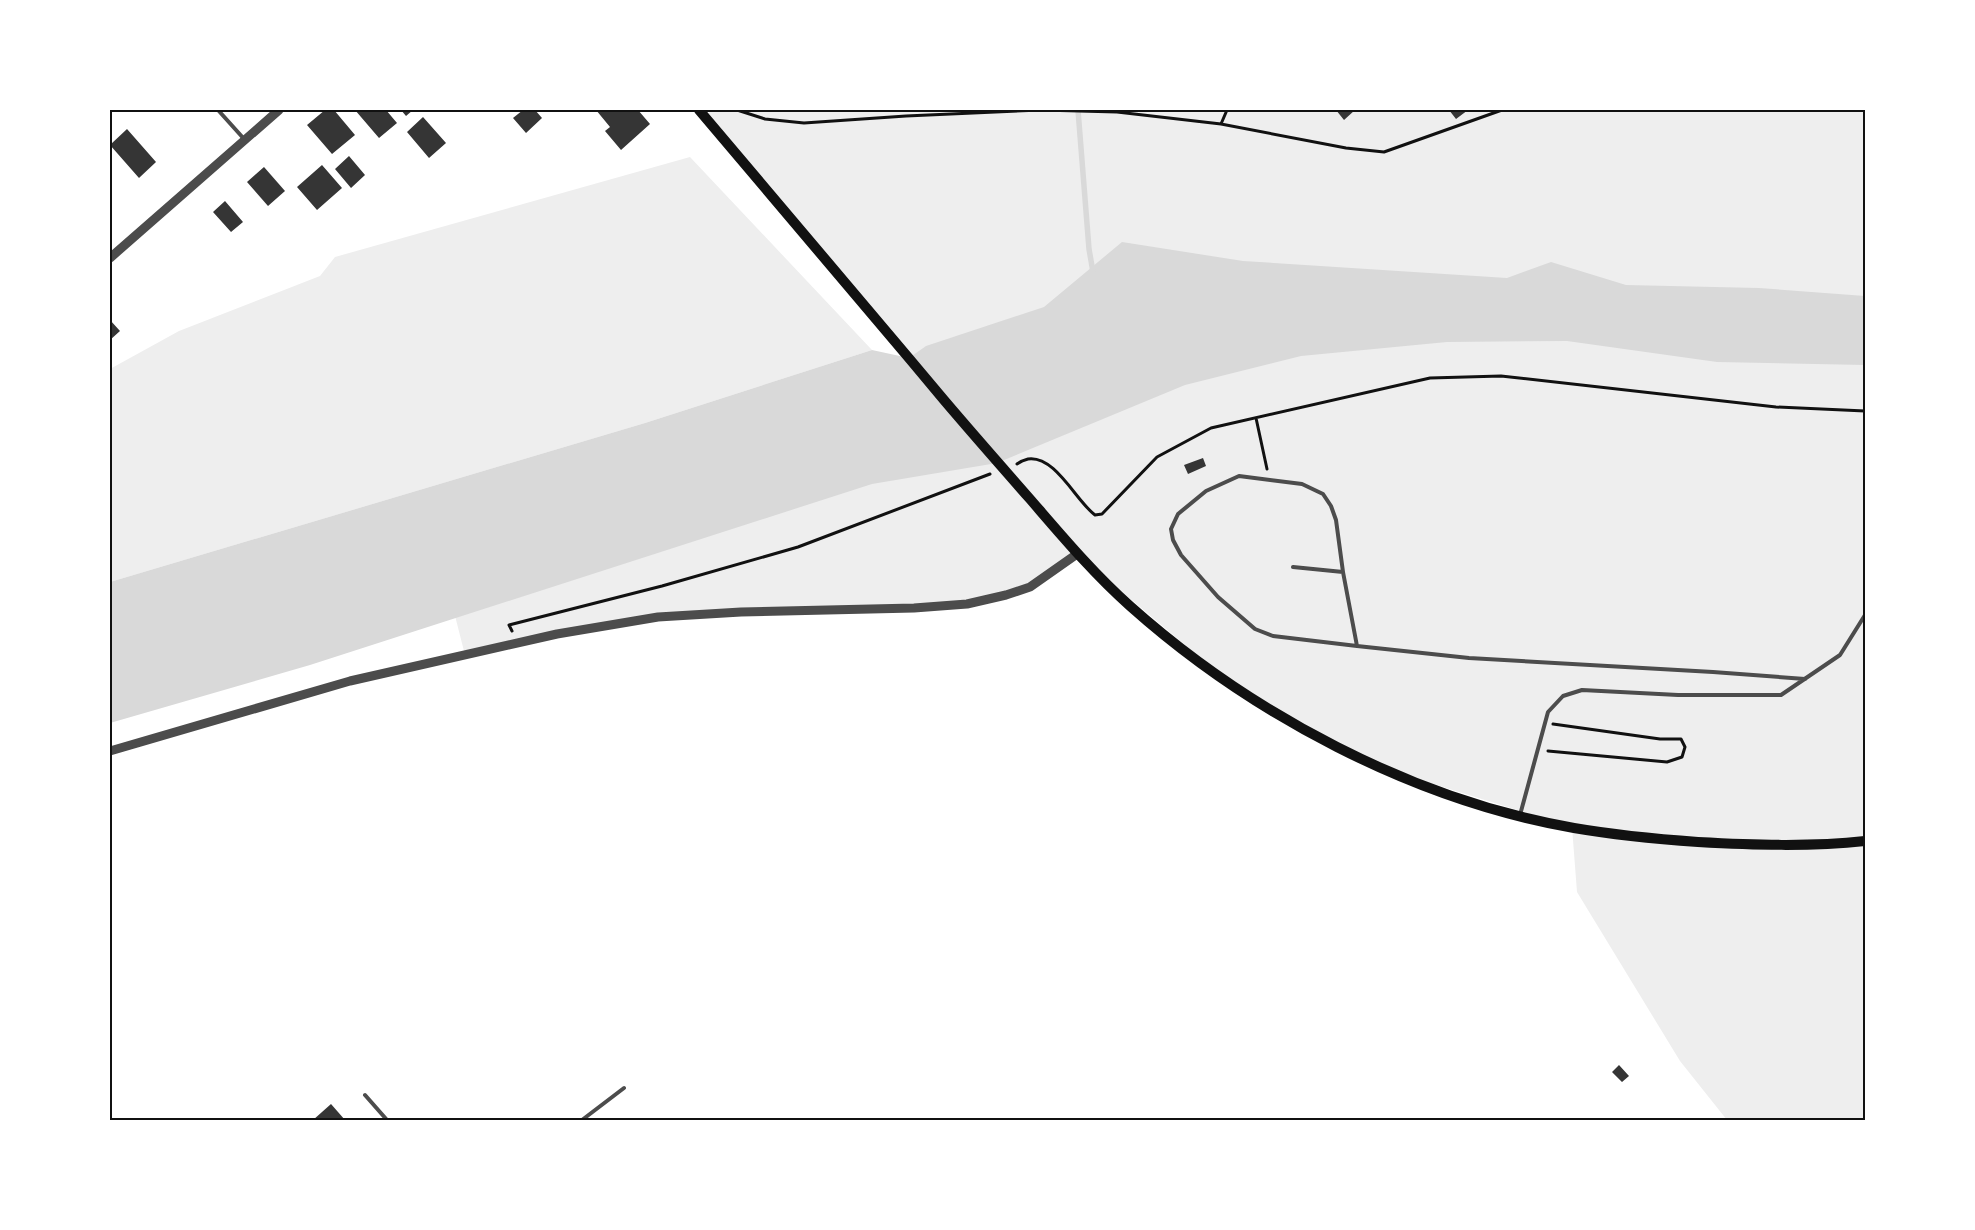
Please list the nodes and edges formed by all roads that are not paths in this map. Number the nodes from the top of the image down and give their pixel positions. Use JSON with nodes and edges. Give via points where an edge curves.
{"nodes":[{"id":1,"x":218,"y":110,"type":"edge"},
{"id":2,"x":279,"y":110,"type":"edge"},
{"id":3,"x":700,"y":110,"type":"edge"},
{"id":4,"x":245,"y":140,"type":"junction"},
{"id":5,"x":110,"y":258,"type":"edge"},
{"id":6,"x":1077,"y":554,"type":"junction"},
{"id":7,"x":1293,"y":567,"type":"dead end"},
{"id":8,"x":1343,"y":572,"type":"junction"},
{"id":9,"x":1865,"y":615,"type":"edge"},
{"id":10,"x":1357,"y":646,"type":"junction"},
{"id":11,"x":1805,"y":679,"type":"junction"},
{"id":12,"x":110,"y":751,"type":"edge"},
{"id":13,"x":1520,"y":815,"type":"junction"},
{"id":14,"x":1865,"y":841,"type":"edge"},
{"id":15,"x":624,"y":1088,"type":"dead end"},
{"id":16,"x":364,"y":1095,"type":"dead end"},
{"id":17,"x":387,"y":1120,"type":"edge"},
{"id":18,"x":582,"y":1120,"type":"edge"}],
"edges":[{"from":1,"to":4,"type":"lane"},
{"from":2,"to":4,"type":"street"},
{"from":3,"to":6,"type":"main road"},
{"from":4,"to":5,"type":"street"},
{"from":6,"to":12,"type":"street","via":[[1030,587],[967,604],[658,617],[557,634],[350,681]]},
{"from":6,"to":13,"type":"main road","via":[[1167,638],[1234,687],[1288,720],[1390,771]]},
{"from":7,"to":8,"type":"lane"},
{"from":8,"to":10,"type":"lane"},
{"from":8,"to":10,"type":"lane","via":[[1331,506],[1323,494],[1302,484],[1239,476],[1206,491],[1178,514],[1171,529],[1181,554],[1218,597],[1255,630],[1272,636]]},
{"from":9,"to":11,"type":"lane","via":[[1840,655]]},
{"from":10,"to":11,"type":"lane","via":[[1468,658]]},
{"from":11,"to":13,"type":"lane","via":[[1781,695],[1678,695],[1582,690],[1563,696],[1548,712]]},
{"from":13,"to":14,"type":"main road","via":[[1643,838],[1732,844]]},
{"from":15,"to":18,"type":"lane"},
{"from":16,"to":17,"type":"lane"}]}
